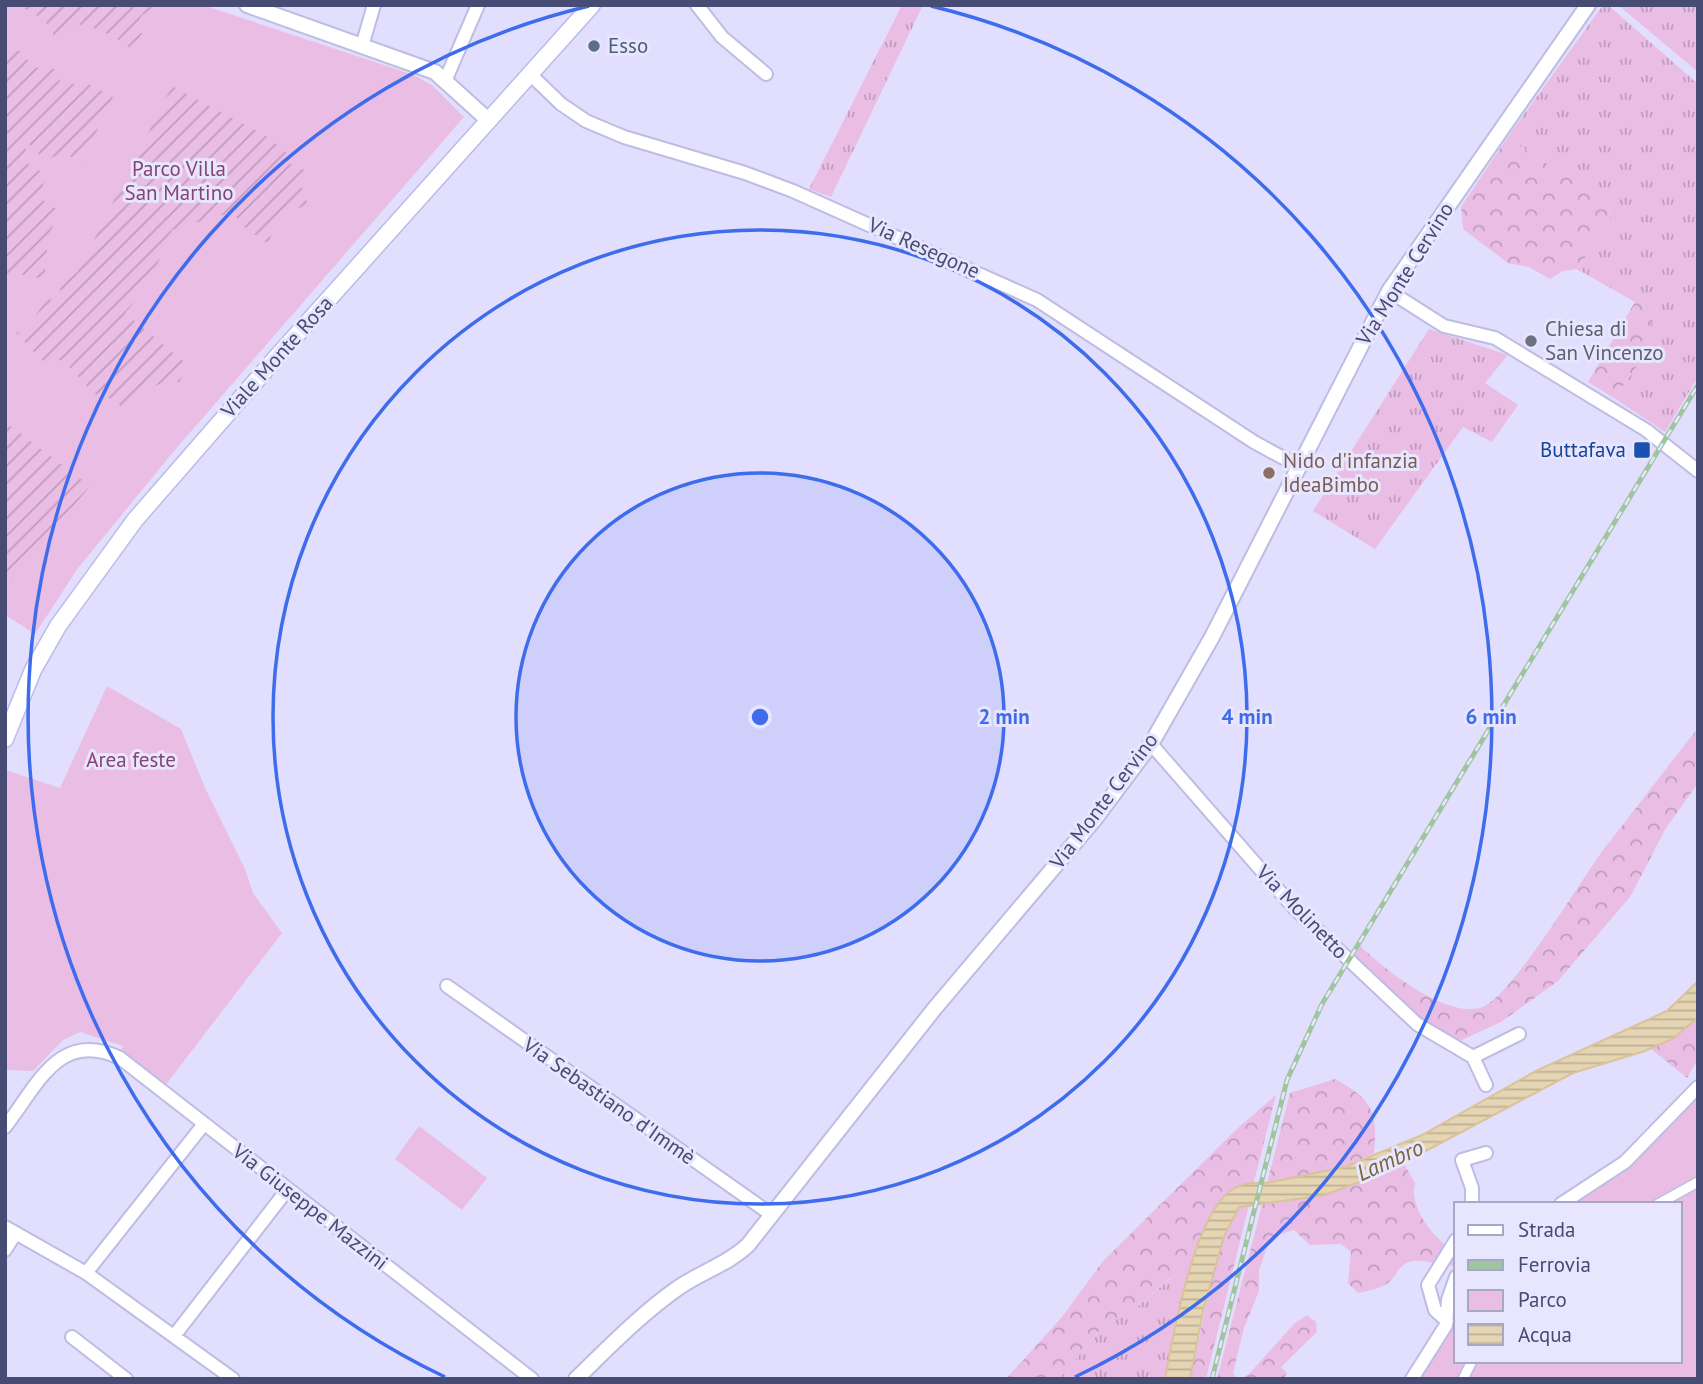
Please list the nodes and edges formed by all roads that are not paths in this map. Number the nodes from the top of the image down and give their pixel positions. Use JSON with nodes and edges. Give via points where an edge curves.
{"nodes":[{"id":1,"x":247,"y":5,"type":"edge"},
{"id":2,"x":374,"y":5,"type":"edge"},
{"id":3,"x":478,"y":5,"type":"edge"},
{"id":4,"x":592,"y":5,"type":"edge"},
{"id":5,"x":697,"y":5,"type":"edge"},
{"id":6,"x":1588,"y":5,"type":"edge"},
{"id":7,"x":362,"y":46,"type":"junction"},
{"id":8,"x":530,"y":74,"type":"junction"},
{"id":9,"x":765,"y":74,"type":"dead end"},
{"id":10,"x":445,"y":81,"type":"junction"},
{"id":11,"x":488,"y":120,"type":"junction"},
{"id":12,"x":1389,"y":291,"type":"junction"},
{"id":13,"x":1298,"y":466,"type":"junction"},
{"id":14,"x":1698,"y":471,"type":"edge"},
{"id":15,"x":5,"y":739,"type":"edge"},
{"id":16,"x":1151,"y":744,"type":"junction"},
{"id":17,"x":447,"y":986,"type":"dead end"},
{"id":18,"x":1519,"y":1034,"type":"dead end"},
{"id":19,"x":1473,"y":1057,"type":"junction"},
{"id":20,"x":1486,"y":1085,"type":"dead end"},
{"id":21,"x":1698,"y":1087,"type":"edge"},
{"id":22,"x":204,"y":1124,"type":"junction"},
{"id":23,"x":5,"y":1126,"type":"edge"},
{"id":24,"x":1486,"y":1153,"type":"dead end"},
{"id":25,"x":1698,"y":1182,"type":"edge"},
{"id":26,"x":287,"y":1190,"type":"junction"},
{"id":27,"x":1472,"y":1202,"type":"edge"},
{"id":28,"x":1564,"y":1202,"type":"edge"},
{"id":29,"x":1662,"y":1202,"type":"edge"},
{"id":30,"x":772,"y":1215,"type":"junction"},
{"id":31,"x":10,"y":1230,"type":"edge"},
{"id":32,"x":1454,"y":1243,"type":"edge"},
{"id":33,"x":5,"y":1250,"type":"edge"},
{"id":34,"x":86,"y":1273,"type":"junction"},
{"id":35,"x":1454,"y":1283,"type":"edge"},
{"id":36,"x":1447,"y":1321,"type":"junction"},
{"id":37,"x":174,"y":1336,"type":"junction"},
{"id":38,"x":72,"y":1337,"type":"dead end"},
{"id":39,"x":1471,"y":1363,"type":"edge"},
{"id":40,"x":230,"y":1378,"type":"edge"},
{"id":41,"x":125,"y":1379,"type":"edge"},
{"id":42,"x":532,"y":1379,"type":"edge"},
{"id":43,"x":576,"y":1379,"type":"edge"},
{"id":44,"x":1412,"y":1379,"type":"edge"},
{"id":45,"x":1463,"y":1379,"type":"edge"}],
"edges":[{"from":1,"to":7,"type":"street"},
{"from":2,"to":7,"type":"street"},
{"from":3,"to":10,"type":"street"},
{"from":4,"to":8,"type":"main road","name":"Viale Monte Rosa"},
{"from":5,"to":9,"type":"street","via":[[722,37]]},
{"from":6,"to":12,"type":"street","name":"Via Monte Cervino"},
{"from":7,"to":10,"type":"street","via":[[422,67]]},
{"from":8,"to":11,"type":"main road","name":"Viale Monte Rosa"},
{"from":8,"to":13,"type":"street","name":"Via Resegone","via":[[586,121],[793,191],[1037,300]]},
{"from":10,"to":11,"type":"street"},
{"from":11,"to":15,"type":"main road","name":"Viale Monte Rosa","via":[[208,435],[106,558],[46,647]]},
{"from":12,"to":13,"type":"street","name":"Via Monte Cervino"},
{"from":12,"to":14,"type":"street","via":[[1444,326],[1495,338],[1646,430]]},
{"from":13,"to":16,"type":"street","name":"Via Monte Cervino","via":[[1212,637]]},
{"from":16,"to":19,"type":"street","name":"Via Molinetto","via":[[1295,909],[1417,1024]]},
{"from":16,"to":30,"type":"street","name":"Via Monte Cervino","via":[[1094,820],[934,1008]]},
{"from":17,"to":30,"type":"street","name":"Via Sebastiano d'Immè"},
{"from":18,"to":19,"type":"street"},
{"from":19,"to":20,"type":"street"},
{"from":21,"to":28,"type":"street","via":[[1625,1162]]},
{"from":22,"to":23,"type":"street","name":"Via Giuseppe Mazzini","via":[[120,1058],[101,1049],[82,1049],[64,1054]]},
{"from":22,"to":26,"type":"street","name":"Via Giuseppe Mazzini"},
{"from":22,"to":34,"type":"street"},
{"from":24,"to":27,"type":"street","via":[[1462,1160]]},
{"from":25,"to":29,"type":"street"},
{"from":26,"to":37,"type":"street"},
{"from":26,"to":42,"type":"street","name":"Via Giuseppe Mazzini"},
{"from":30,"to":43,"type":"street","name":"Via Monte Cervino","via":[[734,1258],[670,1294]]},
{"from":31,"to":33,"type":"street"},
{"from":31,"to":34,"type":"street"},
{"from":32,"to":36,"type":"street","via":[[1428,1285],[1435,1310]]},
{"from":34,"to":37,"type":"street"},
{"from":35,"to":36,"type":"street"},
{"from":36,"to":44,"type":"street"},
{"from":37,"to":40,"type":"street"},
{"from":38,"to":41,"type":"street"},
{"from":39,"to":45,"type":"street"}]}
